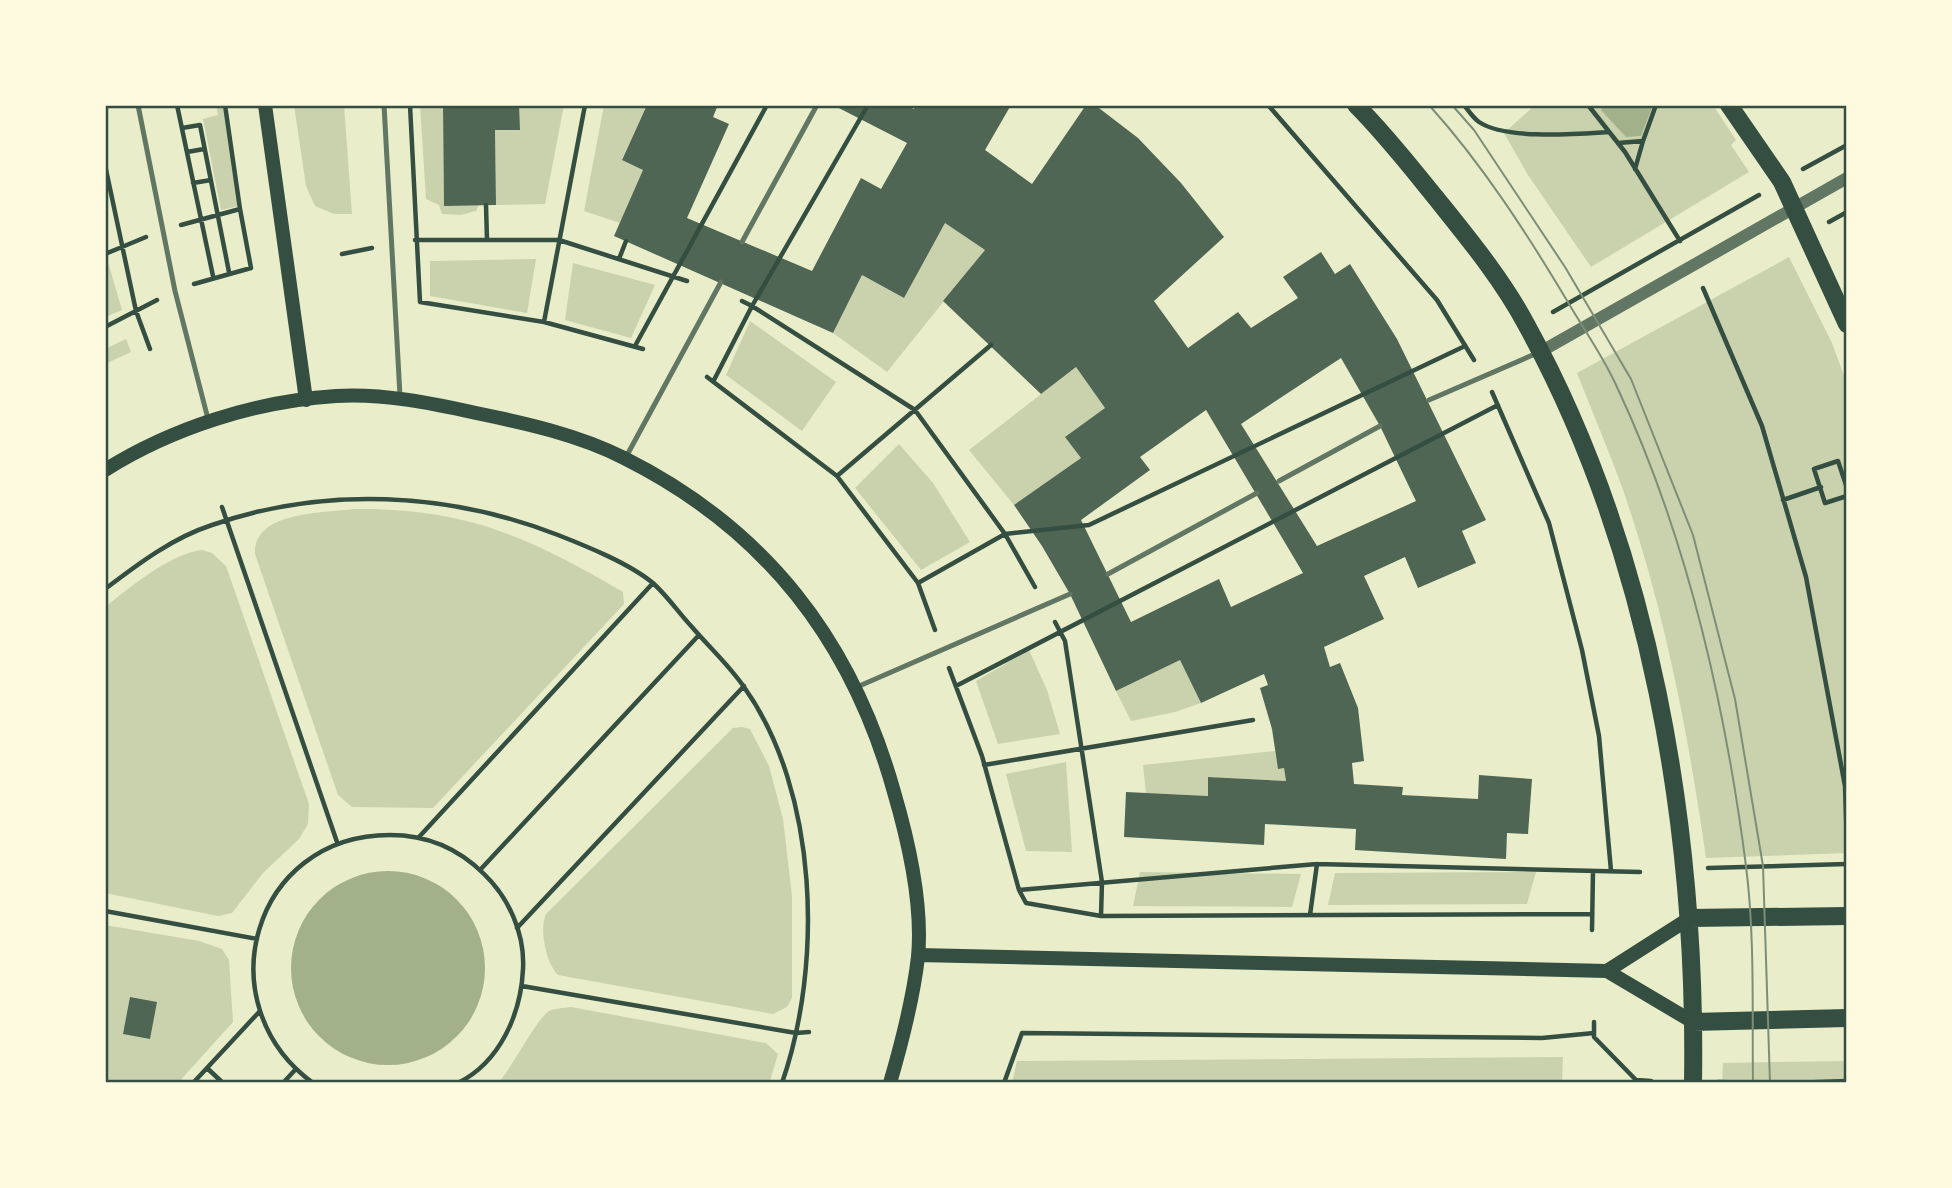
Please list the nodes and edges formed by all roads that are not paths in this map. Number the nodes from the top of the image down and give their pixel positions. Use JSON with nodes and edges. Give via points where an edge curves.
{"nodes":[{"id":1,"x":138,"y":105,"type":"edge"},
{"id":2,"x":265,"y":105,"type":"edge"},
{"id":3,"x":384,"y":105,"type":"edge"},
{"id":4,"x":817,"y":105,"type":"edge"},
{"id":5,"x":1356,"y":105,"type":"edge"},
{"id":6,"x":1729,"y":105,"type":"edge"},
{"id":7,"x":1847,"y":178,"type":"edge"},
{"id":8,"x":1795,"y":207,"type":"junction"},
{"id":9,"x":742,"y":242,"type":"dead end"},
{"id":10,"x":721,"y":282,"type":"dead end"},
{"id":11,"x":1847,"y":324,"type":"edge"},
{"id":12,"x":1539,"y":352,"type":"junction"},
{"id":13,"x":400,"y":399,"type":"junction"},
{"id":14,"x":306,"y":400,"type":"junction"},
{"id":15,"x":1429,"y":400,"type":"dead end"},
{"id":16,"x":209,"y":421,"type":"junction"},
{"id":17,"x":1380,"y":426,"type":"dead end"},
{"id":18,"x":625,"y":458,"type":"junction"},
{"id":19,"x":105,"y":470,"type":"edge"},
{"id":20,"x":1279,"y":481,"type":"dead end"},
{"id":21,"x":1257,"y":493,"type":"dead end"},
{"id":22,"x":1108,"y":574,"type":"dead end"},
{"id":23,"x":1070,"y":594,"type":"dead end"},
{"id":24,"x":857,"y":687,"type":"junction"},
{"id":25,"x":1847,"y":916,"type":"edge"},
{"id":26,"x":1690,"y":918,"type":"junction"},
{"id":27,"x":918,"y":955,"type":"junction"},
{"id":28,"x":1607,"y":971,"type":"junction"},
{"id":29,"x":1847,"y":1018,"type":"edge"},
{"id":30,"x":1693,"y":1022,"type":"junction"},
{"id":31,"x":890,"y":1083,"type":"edge"},
{"id":32,"x":1693,"y":1083,"type":"edge"}],
"edges":[{"from":1,"to":16,"type":"lane","via":[[175,291]]},
{"from":2,"to":14,"type":"main road"},
{"from":3,"to":13,"type":"lane"},
{"from":4,"to":9,"type":"lane"},
{"from":5,"to":12,"type":"main road","via":[[1475,246],[1526,323]]},
{"from":6,"to":8,"type":"main road"},
{"from":7,"to":8,"type":"street"},
{"from":8,"to":11,"type":"main road"},
{"from":8,"to":12,"type":"street"},
{"from":10,"to":18,"type":"lane"},
{"from":12,"to":15,"type":"lane"},
{"from":12,"to":26,"type":"main road","via":[[1598,477],[1640,617],[1667,751]]},
{"from":13,"to":14,"type":"main road","via":[[335,396]]},
{"from":13,"to":18,"type":"main road","via":[[523,423]]},
{"from":14,"to":16,"type":"main road"},
{"from":16,"to":19,"type":"main road"},
{"from":17,"to":20,"type":"lane"},
{"from":18,"to":24,"type":"main road","via":[[693,498],[746,542],[798,594]]},
{"from":21,"to":22,"type":"lane"},
{"from":23,"to":24,"type":"lane"},
{"from":24,"to":27,"type":"main road","via":[[882,747],[902,820],[915,888]]},
{"from":25,"to":26,"type":"main road"},
{"from":26,"to":28,"type":"main road"},
{"from":26,"to":30,"type":"main road"},
{"from":27,"to":28,"type":"main road"},
{"from":27,"to":31,"type":"main road"},
{"from":28,"to":30,"type":"main road"},
{"from":29,"to":30,"type":"main road"},
{"from":30,"to":32,"type":"main road"}]}
